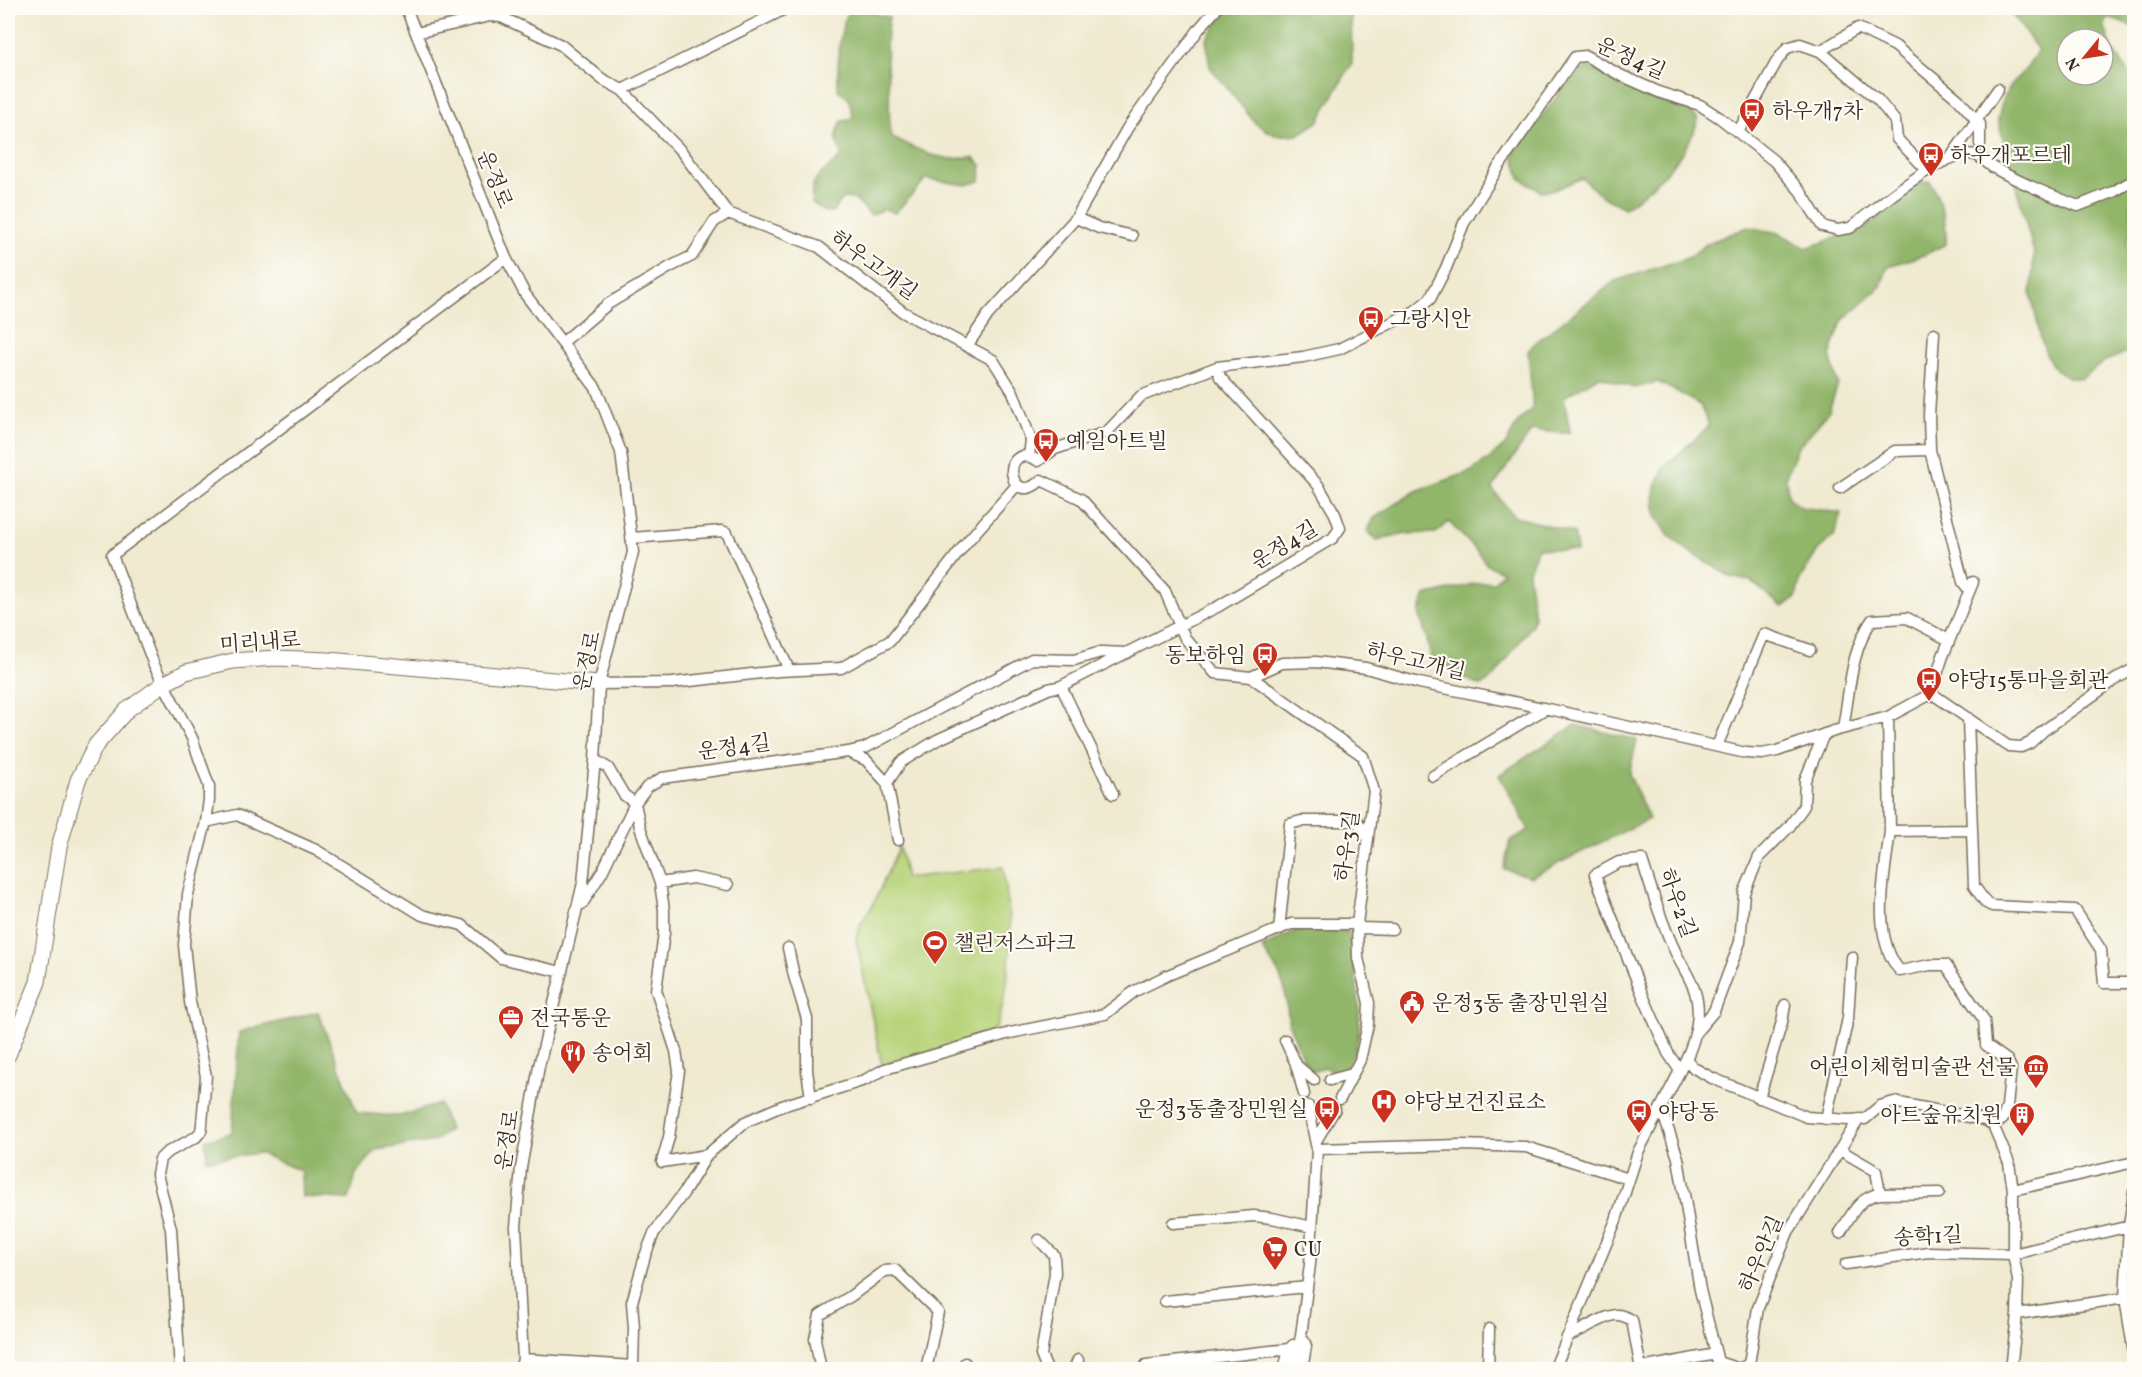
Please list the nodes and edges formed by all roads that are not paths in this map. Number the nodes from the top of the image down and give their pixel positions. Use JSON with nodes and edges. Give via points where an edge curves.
{"nodes":[{"id":1,"x":406,"y":8,"type":"edge"},
{"id":2,"x":787,"y":8,"type":"edge"},
{"id":3,"x":1217,"y":8,"type":"edge"},
{"id":4,"x":416,"y":33,"type":"junction"},
{"id":5,"x":1820,"y":51,"type":"junction"},
{"id":6,"x":1998,"y":89,"type":"dead end"},
{"id":7,"x":622,"y":90,"type":"junction"},
{"id":8,"x":1976,"y":121,"type":"junction"},
{"id":9,"x":1738,"y":132,"type":"junction"},
{"id":10,"x":1980,"y":144,"type":"dead end"},
{"id":11,"x":1951,"y":157,"type":"junction"},
{"id":12,"x":1928,"y":171,"type":"junction"},
{"id":13,"x":2134,"y":180,"type":"edge"},
{"id":14,"x":728,"y":213,"type":"junction"},
{"id":15,"x":1076,"y":218,"type":"junction"},
{"id":16,"x":1132,"y":236,"type":"dead end"},
{"id":17,"x":506,"y":258,"type":"junction"},
{"id":18,"x":1934,"y":333,"type":"dead end"},
{"id":19,"x":562,"y":343,"type":"junction"},
{"id":20,"x":967,"y":346,"type":"junction"},
{"id":21,"x":1217,"y":367,"type":"junction"},
{"id":22,"x":1930,"y":450,"type":"junction"},
{"id":23,"x":1033,"y":459,"type":"junction"},
{"id":24,"x":1041,"y":480,"type":"junction"},
{"id":25,"x":1017,"y":485,"type":"junction"},
{"id":26,"x":1840,"y":488,"type":"dead end"},
{"id":27,"x":632,"y":538,"type":"junction"},
{"id":28,"x":1180,"y":627,"type":"junction"},
{"id":29,"x":1949,"y":640,"type":"junction"},
{"id":30,"x":1810,"y":650,"type":"dead end"},
{"id":31,"x":1128,"y":653,"type":"junction"},
{"id":32,"x":2134,"y":669,"type":"edge"},
{"id":33,"x":789,"y":670,"type":"junction"},
{"id":34,"x":1251,"y":677,"type":"junction"},
{"id":35,"x":164,"y":684,"type":"junction"},
{"id":36,"x":599,"y":684,"type":"junction"},
{"id":37,"x":1061,"y":686,"type":"junction"},
{"id":38,"x":1930,"y":696,"type":"junction"},
{"id":39,"x":1545,"y":709,"type":"junction"},
{"id":40,"x":1888,"y":717,"type":"junction"},
{"id":41,"x":1968,"y":718,"type":"junction"},
{"id":42,"x":1843,"y":728,"type":"junction"},
{"id":43,"x":1824,"y":734,"type":"junction"},
{"id":44,"x":1717,"y":747,"type":"junction"},
{"id":45,"x":848,"y":752,"type":"junction"},
{"id":46,"x":595,"y":760,"type":"junction"},
{"id":47,"x":1433,"y":776,"type":"dead end"},
{"id":48,"x":887,"y":783,"type":"junction"},
{"id":49,"x":1113,"y":794,"type":"dead end"},
{"id":50,"x":634,"y":803,"type":"junction"},
{"id":51,"x":206,"y":822,"type":"junction"},
{"id":52,"x":1890,"y":831,"type":"junction"},
{"id":53,"x":1971,"y":831,"type":"junction"},
{"id":54,"x":1368,"y":839,"type":"junction"},
{"id":55,"x":898,"y":840,"type":"dead end"},
{"id":56,"x":660,"y":883,"type":"junction"},
{"id":57,"x":728,"y":885,"type":"dead end"},
{"id":58,"x":576,"y":913,"type":"junction"},
{"id":59,"x":1357,"y":924,"type":"junction"},
{"id":60,"x":1392,"y":929,"type":"dead end"},
{"id":61,"x":1279,"y":930,"type":"junction"},
{"id":62,"x":789,"y":948,"type":"dead end"},
{"id":63,"x":1852,"y":957,"type":"dead end"},
{"id":64,"x":562,"y":972,"type":"junction"},
{"id":65,"x":2134,"y":983,"type":"edge"},
{"id":66,"x":1785,"y":1005,"type":"dead end"},
{"id":67,"x":1695,"y":1034,"type":"junction"},
{"id":68,"x":1286,"y":1040,"type":"dead end"},
{"id":69,"x":8,"y":1055,"type":"edge"},
{"id":70,"x":1686,"y":1059,"type":"junction"},
{"id":71,"x":1296,"y":1064,"type":"junction"},
{"id":72,"x":1680,"y":1071,"type":"junction"},
{"id":73,"x":1352,"y":1074,"type":"junction"},
{"id":74,"x":1314,"y":1080,"type":"dead end"},
{"id":75,"x":1330,"y":1080,"type":"dead end"},
{"id":76,"x":1304,"y":1094,"type":"dead end"},
{"id":77,"x":811,"y":1097,"type":"junction"},
{"id":78,"x":1759,"y":1098,"type":"junction"},
{"id":79,"x":1308,"y":1106,"type":"dead end"},
{"id":80,"x":1661,"y":1108,"type":"junction"},
{"id":81,"x":1826,"y":1119,"type":"junction"},
{"id":82,"x":1858,"y":1119,"type":"junction"},
{"id":83,"x":1994,"y":1125,"type":"junction"},
{"id":84,"x":1317,"y":1145,"type":"junction"},
{"id":85,"x":1840,"y":1150,"type":"junction"},
{"id":86,"x":707,"y":1155,"type":"junction"},
{"id":87,"x":2134,"y":1161,"type":"edge"},
{"id":88,"x":1629,"y":1179,"type":"junction"},
{"id":89,"x":2013,"y":1190,"type":"junction"},
{"id":90,"x":2134,"y":1192,"type":"edge"},
{"id":91,"x":1939,"y":1193,"type":"dead end"},
{"id":92,"x":1880,"y":1194,"type":"junction"},
{"id":93,"x":1173,"y":1223,"type":"dead end"},
{"id":94,"x":2132,"y":1226,"type":"edge"},
{"id":95,"x":1312,"y":1227,"type":"junction"},
{"id":96,"x":1840,"y":1233,"type":"dead end"},
{"id":97,"x":1039,"y":1240,"type":"dead end"},
{"id":98,"x":2013,"y":1254,"type":"junction"},
{"id":99,"x":1846,"y":1264,"type":"dead end"},
{"id":100,"x":1307,"y":1287,"type":"junction"},
{"id":101,"x":2125,"y":1298,"type":"junction"},
{"id":102,"x":1166,"y":1301,"type":"dead end"},
{"id":103,"x":2017,"y":1314,"type":"junction"},
{"id":104,"x":1489,"y":1329,"type":"dead end"},
{"id":105,"x":1301,"y":1336,"type":"junction"},
{"id":106,"x":1567,"y":1337,"type":"junction"},
{"id":107,"x":1289,"y":1349,"type":"junction"},
{"id":108,"x":2134,"y":1350,"type":"edge"},
{"id":109,"x":1716,"y":1354,"type":"junction"},
{"id":110,"x":522,"y":1364,"type":"edge"},
{"id":111,"x":1146,"y":1365,"type":"dead end"},
{"id":112,"x":635,"y":1368,"type":"edge"},
{"id":113,"x":1731,"y":1368,"type":"edge"},
{"id":114,"x":180,"y":1370,"type":"edge"},
{"id":115,"x":821,"y":1370,"type":"edge"},
{"id":116,"x":926,"y":1370,"type":"edge"},
{"id":117,"x":1047,"y":1370,"type":"edge"},
{"id":118,"x":1284,"y":1370,"type":"edge"},
{"id":119,"x":1293,"y":1370,"type":"edge"},
{"id":120,"x":1302,"y":1370,"type":"edge"},
{"id":121,"x":1488,"y":1370,"type":"edge"},
{"id":122,"x":1554,"y":1370,"type":"edge"},
{"id":123,"x":2011,"y":1370,"type":"edge"}],
"edges":[{"from":1,"to":4,"type":"street","name":"운정로"},
{"from":2,"to":7,"type":"street"},
{"from":3,"to":15,"type":"street","via":[[1128,127]]},
{"from":4,"to":7,"type":"street","via":[[490,16],[501,17],[561,45],[602,79]]},
{"from":4,"to":17,"type":"street","name":"운정로"},
{"from":5,"to":8,"type":"street","via":[[1858,28],[1894,46],[1958,99]]},
{"from":5,"to":9,"type":"street","via":[[1800,44],[1787,48]]},
{"from":5,"to":12,"type":"street","via":[[1890,112],[1898,139]]},
{"from":6,"to":8,"type":"street","name":"운정4길"},
{"from":7,"to":14,"type":"street","via":[[681,151]]},
{"from":8,"to":10,"type":"street","via":[[1980,124]]},
{"from":8,"to":11,"type":"street","name":"운정4길"},
{"from":9,"to":12,"type":"street","name":"운정4길","via":[[1774,162],[1801,192],[1822,226],[1838,230],[1850,228]]},
{"from":9,"to":21,"type":"street","name":"운정4길","via":[[1700,105],[1661,93],[1586,56],[1575,57],[1470,214],[1430,299],[1415,311],[1339,349]]},
{"from":11,"to":12,"type":"street","name":"운정4길"},
{"from":11,"to":13,"type":"street","via":[[1975,155],[2036,189],[2078,206]]},
{"from":14,"to":19,"type":"street","via":[[714,222],[692,256],[608,304]]},
{"from":14,"to":20,"type":"street","name":"하우고개길","via":[[819,247],[903,312]]},
{"from":15,"to":16,"type":"street"},
{"from":15,"to":20,"type":"street","via":[[988,315]]},
{"from":17,"to":19,"type":"street","name":"운정로","via":[[525,294]]},
{"from":17,"to":35,"type":"street","via":[[112,555]]},
{"from":18,"to":22,"type":"street"},
{"from":19,"to":27,"type":"street","name":"운정로","via":[[596,388],[621,452]]},
{"from":20,"to":23,"type":"street","name":"하우고개길","via":[[993,360],[1013,392],[1031,440]]},
{"from":21,"to":23,"type":"street","name":"운정4길","via":[[1141,396],[1107,432]]},
{"from":21,"to":28,"type":"street","name":"운정4길","via":[[1220,377],[1318,485],[1340,528],[1333,538]]},
{"from":22,"to":26,"type":"street","via":[[1895,451]]},
{"from":22,"to":29,"type":"street","via":[[1963,582],[1971,586]]},
{"from":23,"to":24,"type":"street","name":"하우고개길","via":[[1042,473]]},
{"from":23,"to":25,"type":"street","via":[[1021,457],[1014,462],[1012,478]]},
{"from":24,"to":25,"type":"street","via":[[1025,488]]},
{"from":24,"to":28,"type":"street","via":[[1081,499],[1165,591]]},
{"from":25,"to":33,"type":"street","via":[[890,641],[842,668]]},
{"from":27,"to":33,"type":"street","via":[[727,533]]},
{"from":27,"to":36,"type":"street","name":"운정로","via":[[633,552]]},
{"from":28,"to":31,"type":"street","name":"운정4길"},
{"from":28,"to":34,"type":"street","via":[[1185,639],[1215,673]]},
{"from":29,"to":38,"type":"street"},
{"from":29,"to":42,"type":"street","via":[[1907,618],[1872,620],[1863,633],[1850,678]]},
{"from":30,"to":44,"type":"street","via":[[1764,634]]},
{"from":31,"to":37,"type":"street","name":"운정4길"},
{"from":31,"to":45,"type":"street","name":"운정4길","via":[[1101,652],[1074,660],[1032,660],[865,748]]},
{"from":32,"to":41,"type":"street","via":[[2021,747],[2008,746]]},
{"from":33,"to":36,"type":"street","via":[[672,683]]},
{"from":34,"to":39,"type":"street","name":"하우고개길","via":[[1282,663],[1316,662],[1366,668]]},
{"from":34,"to":54,"type":"street","name":"하우3길","via":[[1363,756],[1374,791]]},
{"from":35,"to":36,"type":"street","name":"미리내로","via":[[186,672],[233,661],[275,658]]},
{"from":35,"to":51,"type":"street","via":[[205,772],[209,786]]},
{"from":35,"to":69,"type":"street","name":"미리내로","via":[[127,710],[96,745],[78,780],[59,848],[38,982]]},
{"from":36,"to":46,"type":"street","name":"운정로"},
{"from":37,"to":48,"type":"street","name":"운정4길","via":[[937,740],[901,762]]},
{"from":37,"to":49,"type":"street"},
{"from":38,"to":40,"type":"street","name":"하우고개길"},
{"from":38,"to":41,"type":"street"},
{"from":39,"to":44,"type":"street","name":"하우고개길"},
{"from":39,"to":47,"type":"street"},
{"from":40,"to":42,"type":"street","name":"하우고개길"},
{"from":40,"to":52,"type":"street"},
{"from":41,"to":53,"type":"street"},
{"from":42,"to":43,"type":"street","name":"하우고개길"},
{"from":43,"to":44,"type":"street","name":"하우고개길","via":[[1762,754]]},
{"from":43,"to":67,"type":"street","via":[[1805,780],[1804,806],[1759,857],[1744,894],[1740,942],[1714,1011]]},
{"from":45,"to":48,"type":"street","via":[[866,760]]},
{"from":45,"to":50,"type":"street","name":"운정4길","via":[[662,778],[647,787]]},
{"from":46,"to":50,"type":"street","via":[[608,768],[624,795]]},
{"from":46,"to":58,"type":"street","name":"운정로","via":[[583,883]]},
{"from":48,"to":55,"type":"street"},
{"from":50,"to":56,"type":"street"},
{"from":50,"to":58,"type":"street","name":"운정4길","via":[[602,872]]},
{"from":51,"to":64,"type":"street","via":[[237,815],[316,850],[422,915],[462,925],[501,958]]},
{"from":51,"to":114,"type":"street","via":[[188,894],[184,945],[190,1002],[206,1076],[202,1124],[196,1137],[160,1159],[157,1174],[171,1229]]},
{"from":52,"to":53,"type":"street"},
{"from":52,"to":83,"type":"street","via":[[1881,914],[1890,954],[1900,971],[1946,965],[1984,1020],[1986,1045],[2007,1060],[2011,1068],[2007,1106],[2003,1119]]},
{"from":53,"to":65,"type":"street","via":[[1974,886],[1986,903],[2075,910],[2102,950],[2104,983]]},
{"from":54,"to":59,"type":"street","name":"하우3길"},
{"from":54,"to":61,"type":"street","via":[[1357,821],[1290,824]]},
{"from":56,"to":57,"type":"street","via":[[693,878]]},
{"from":56,"to":86,"type":"street","via":[[664,933],[656,990],[679,1071],[662,1162]]},
{"from":58,"to":64,"type":"street","name":"운정로"},
{"from":59,"to":60,"type":"street","via":[[1362,928]]},
{"from":59,"to":61,"type":"street","via":[[1291,924]]},
{"from":59,"to":73,"type":"street","name":"하우3길","via":[[1358,958],[1369,1003],[1365,1044]]},
{"from":61,"to":77,"type":"street","via":[[1160,979],[1105,1014],[1010,1033],[885,1069],[866,1080]]},
{"from":62,"to":77,"type":"street","via":[[807,1019]]},
{"from":63,"to":81,"type":"street","via":[[1848,1018]]},
{"from":64,"to":110,"type":"street","name":"운정로","via":[[539,1066],[520,1179],[516,1227]]},
{"from":66,"to":78,"type":"street"},
{"from":67,"to":70,"type":"street","name":"하우2길"},
{"from":67,"to":72,"type":"street","name":"하우2길","via":[[1696,993],[1657,908],[1642,860],[1619,862],[1595,876],[1668,1053]]},
{"from":68,"to":71,"type":"street"},
{"from":70,"to":72,"type":"street","name":"하우2길"},
{"from":70,"to":78,"type":"street","via":[[1694,1068]]},
{"from":71,"to":74,"type":"street"},
{"from":71,"to":76,"type":"street"},
{"from":72,"to":80,"type":"street","name":"하우2길"},
{"from":73,"to":75,"type":"street"},
{"from":73,"to":84,"type":"street","name":"하우3길"},
{"from":77,"to":86,"type":"street","via":[[745,1122]]},
{"from":78,"to":81,"type":"street","via":[[1807,1117]]},
{"from":79,"to":84,"type":"street","name":"하우3길"},
{"from":80,"to":88,"type":"street","name":"하우2길"},
{"from":80,"to":109,"type":"street","via":[[1678,1158],[1700,1290]]},
{"from":81,"to":82,"type":"street"},
{"from":82,"to":83,"type":"street","via":[[1894,1102]]},
{"from":82,"to":85,"type":"street","name":"하우안길"},
{"from":83,"to":89,"type":"street"},
{"from":84,"to":88,"type":"street","via":[[1526,1147]]},
{"from":84,"to":95,"type":"street","name":"하우3길"},
{"from":85,"to":92,"type":"street","via":[[1876,1171]]},
{"from":85,"to":113,"type":"street","name":"하우안길","via":[[1788,1232],[1758,1308],[1749,1364]]},
{"from":86,"to":112,"type":"street","via":[[654,1233],[645,1256],[632,1302]]},
{"from":87,"to":89,"type":"street"},
{"from":88,"to":106,"type":"street","name":"하우2길"},
{"from":89,"to":98,"type":"street"},
{"from":90,"to":94,"type":"street"},
{"from":91,"to":92,"type":"street"},
{"from":92,"to":96,"type":"street","via":[[1870,1195],[1858,1205]]},
{"from":93,"to":95,"type":"street","via":[[1254,1216]]},
{"from":94,"to":98,"type":"street","name":"송학1길"},
{"from":94,"to":101,"type":"street"},
{"from":95,"to":100,"type":"street","name":"하우3길"},
{"from":97,"to":117,"type":"street","via":[[1053,1256],[1054,1264],[1041,1355]]},
{"from":98,"to":99,"type":"street","name":"송학1길","via":[[1928,1252]]},
{"from":98,"to":103,"type":"street","via":[[2018,1280]]},
{"from":100,"to":102,"type":"street"},
{"from":100,"to":105,"type":"street","name":"하우3길"},
{"from":101,"to":103,"type":"street"},
{"from":101,"to":108,"type":"street"},
{"from":103,"to":123,"type":"street"},
{"from":104,"to":121,"type":"street"},
{"from":105,"to":107,"type":"street"},
{"from":105,"to":119,"type":"street"},
{"from":105,"to":120,"type":"street","name":"하우3길","via":[[1306,1346]]},
{"from":106,"to":109,"type":"street","via":[[1610,1315],[1618,1315],[1632,1320],[1640,1364],[1647,1367]]},
{"from":106,"to":122,"type":"street","name":"하우2길"},
{"from":107,"to":111,"type":"street"},
{"from":107,"to":118,"type":"street"},
{"from":109,"to":113,"type":"street","via":[[1718,1362]]},
{"from":110,"to":112,"type":"street"},
{"from":115,"to":116,"type":"street","via":[[815,1339],[820,1315],[885,1270],[896,1270],[938,1312]]}]}
